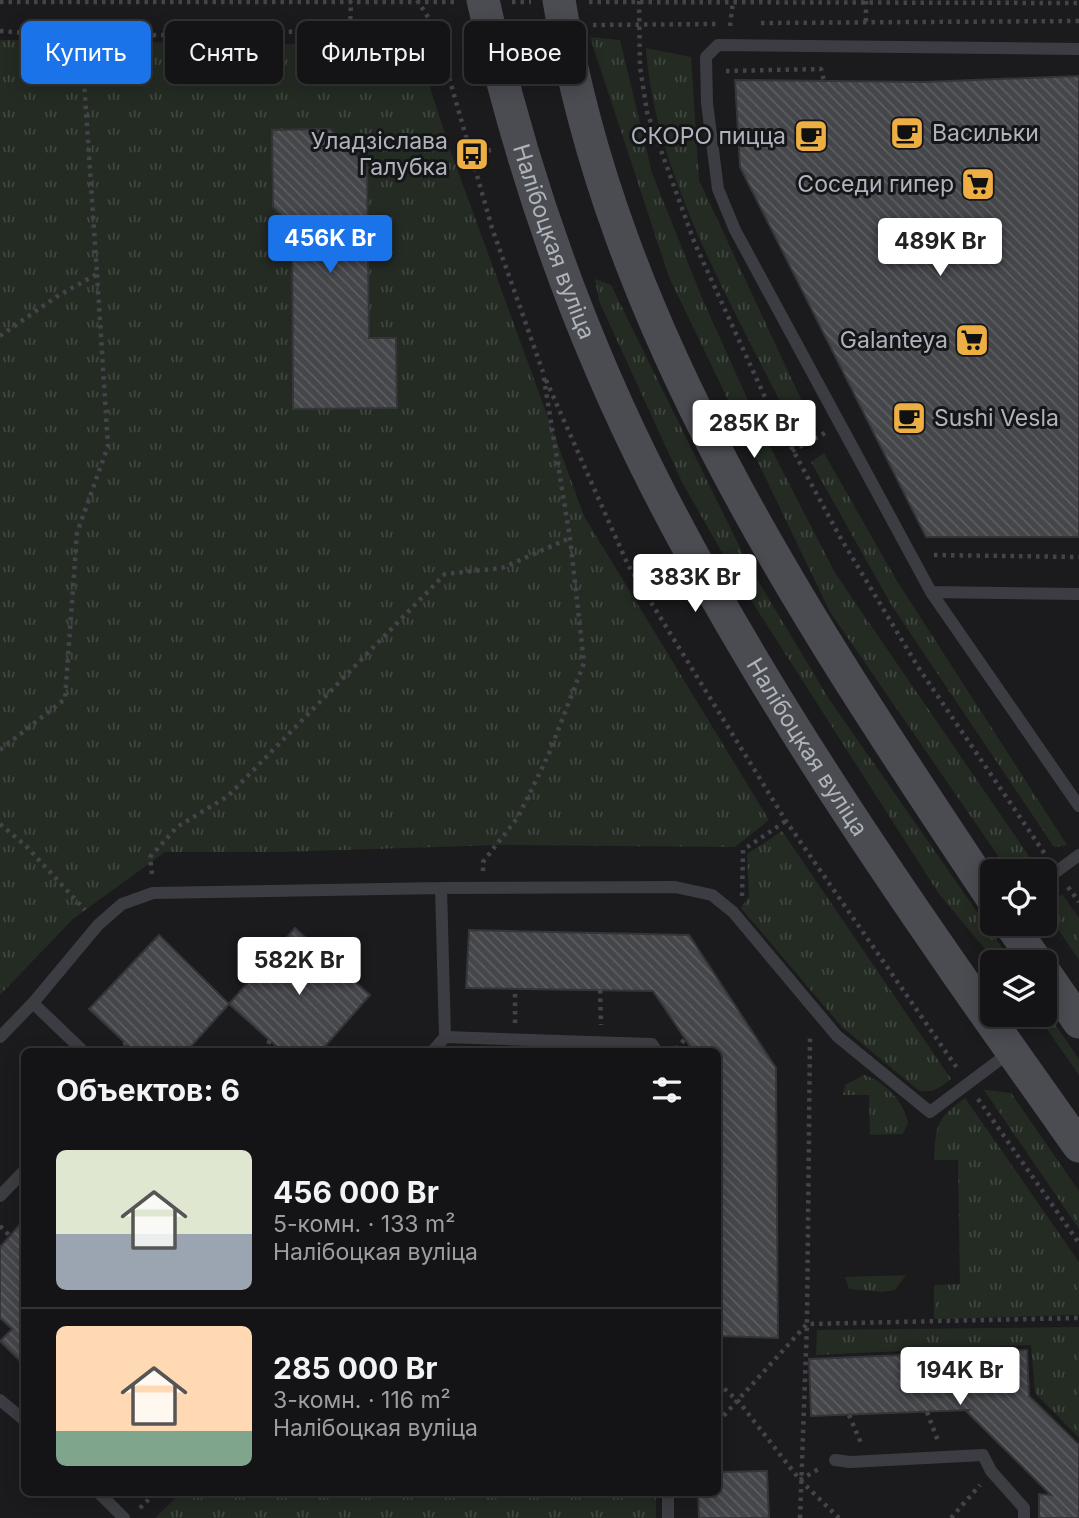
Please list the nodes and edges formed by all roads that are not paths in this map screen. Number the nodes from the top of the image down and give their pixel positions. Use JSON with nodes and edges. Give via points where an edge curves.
{"nodes":[{"id":1,"x":483,"y":0,"type":"edge"},
{"id":2,"x":559,"y":0,"type":"edge"},
{"id":3,"x":1079,"y":49,"type":"edge"},
{"id":4,"x":931,"y":592,"type":"junction"},
{"id":5,"x":1079,"y":594,"type":"edge"},
{"id":6,"x":1079,"y":806,"type":"edge"},
{"id":7,"x":1079,"y":855,"type":"edge"},
{"id":8,"x":1057,"y":871,"type":"edge"},
{"id":9,"x":980,"y":879,"type":"edge"},
{"id":10,"x":441,"y":888,"type":"junction"},
{"id":11,"x":1057,"y":990,"type":"edge"},
{"id":12,"x":33,"y":1003,"type":"junction"},
{"id":13,"x":1079,"y":1021,"type":"edge"},
{"id":14,"x":0,"y":1037,"type":"edge"},
{"id":15,"x":445,"y":1037,"type":"junction"},
{"id":16,"x":80,"y":1048,"type":"edge"},
{"id":17,"x":435,"y":1048,"type":"edge"},
{"id":18,"x":654,"y":1048,"type":"edge"},
{"id":19,"x":1011,"y":1051,"type":"junction"},
{"id":20,"x":1079,"y":1146,"type":"edge"},
{"id":21,"x":21,"y":1174,"type":"edge"},
{"id":22,"x":0,"y":1196,"type":"edge"},
{"id":23,"x":0,"y":1400,"type":"edge"},
{"id":24,"x":21,"y":1418,"type":"edge"},
{"id":25,"x":835,"y":1460,"type":"dead end"},
{"id":26,"x":102,"y":1496,"type":"edge"},
{"id":27,"x":668,"y":1496,"type":"edge"},
{"id":28,"x":124,"y":1518,"type":"edge"},
{"id":29,"x":668,"y":1518,"type":"edge"},
{"id":30,"x":1024,"y":1518,"type":"edge"}],
"edges":[{"from":1,"to":19,"type":"main road","name":"Налібоцкая вуліца","via":[[519,142],[566,280],[655,484],[793,728]]},
{"from":2,"to":9,"type":"main road","via":[[601,175],[685,384],[818,629]]},
{"from":3,"to":4,"type":"lane","via":[[718,45],[706,57],[718,189],[735,230]]},
{"from":4,"to":5,"type":"lane"},
{"from":4,"to":6,"type":"lane"},
{"from":7,"to":8,"type":"lane"},
{"from":10,"to":12,"type":"lane","via":[[153,893],[122,904],[98,925]]},
{"from":10,"to":15,"type":"lane"},
{"from":10,"to":19,"type":"lane","via":[[675,887],[712,895],[733,912],[837,1036],[930,1112]]},
{"from":11,"to":13,"type":"main road"},
{"from":12,"to":14,"type":"lane"},
{"from":12,"to":16,"type":"lane"},
{"from":15,"to":17,"type":"lane"},
{"from":15,"to":18,"type":"lane","via":[[652,1044]]},
{"from":19,"to":20,"type":"main road","name":"Налібоцкая вуліца"},
{"from":21,"to":22,"type":"lane"},
{"from":23,"to":24,"type":"lane"},
{"from":25,"to":30,"type":"lane","via":[[983,1455],[1024,1508]]},
{"from":26,"to":28,"type":"lane"},
{"from":27,"to":29,"type":"lane"}]}
